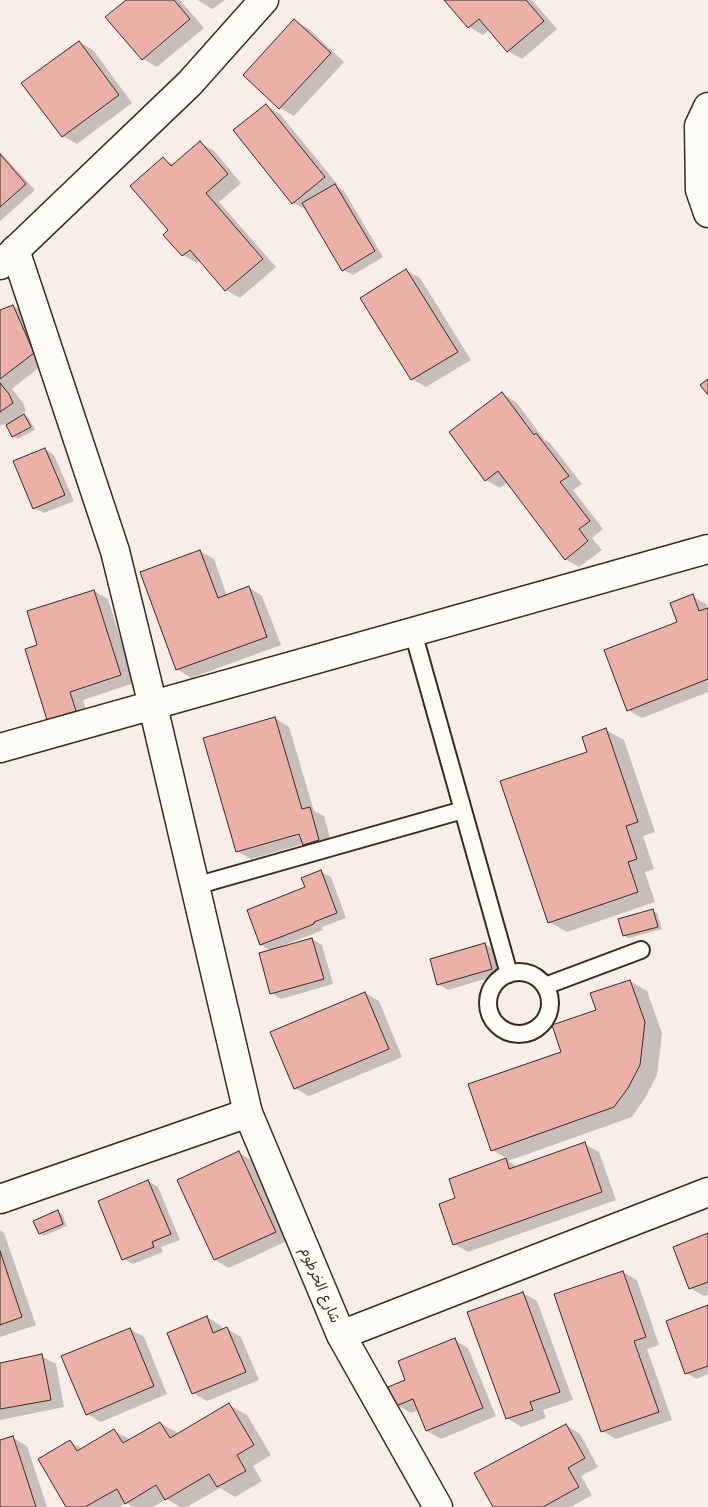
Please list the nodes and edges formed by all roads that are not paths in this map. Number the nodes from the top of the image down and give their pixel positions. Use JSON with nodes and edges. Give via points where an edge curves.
{"nodes":[{"id":1,"x":264,"y":0,"type":"edge"},
{"id":2,"x":708,"y":107,"type":"edge"},
{"id":3,"x":708,"y":213,"type":"edge"},
{"id":4,"x":7,"y":258,"type":"edge"},
{"id":5,"x":708,"y":549,"type":"edge"},
{"id":6,"x":413,"y":632,"type":"junction"},
{"id":7,"x":153,"y":706,"type":"junction"},
{"id":8,"x":0,"y":748,"type":"edge"},
{"id":9,"x":462,"y":810,"type":"junction"},
{"id":10,"x":195,"y":886,"type":"junction"},
{"id":11,"x":641,"y":950,"type":"dead end"},
{"id":12,"x":509,"y":974,"type":"junction"},
{"id":13,"x":545,"y":986,"type":"junction"},
{"id":14,"x":248,"y":1113,"type":"junction"},
{"id":15,"x":708,"y":1192,"type":"edge"},
{"id":16,"x":0,"y":1199,"type":"edge"},
{"id":17,"x":341,"y":1336,"type":"junction"},
{"id":18,"x":438,"y":1507,"type":"edge"}],
"edges":[{"from":1,"to":4,"type":"street","via":[[190,84]]},
{"from":2,"to":3,"type":"street","via":[[699,126],[700,190]]},
{"from":4,"to":7,"type":"street","name":"شارع الخرطوم","via":[[116,551]]},
{"from":5,"to":6,"type":"street"},
{"from":6,"to":7,"type":"street"},
{"from":6,"to":9,"type":"lane"},
{"from":7,"to":8,"type":"street"},
{"from":7,"to":10,"type":"street","name":"شارع الخرطوم"},
{"from":9,"to":10,"type":"lane"},
{"from":9,"to":12,"type":"lane"},
{"from":10,"to":14,"type":"street","name":"شارع الخرطوم"},
{"from":11,"to":13,"type":"lane"},
{"from":12,"to":13,"type":"lane","via":[[529,974]]},
{"from":12,"to":13,"type":"lane","via":[[493,987],[488,1006],[491,1016],[505,1031],[525,1034],[543,1024],[551,1006]]},
{"from":14,"to":16,"type":"street"},
{"from":14,"to":17,"type":"street","name":"شارع الخرطوم"},
{"from":15,"to":17,"type":"street","name":"شارع الخرطوم"},
{"from":17,"to":18,"type":"street"}]}
